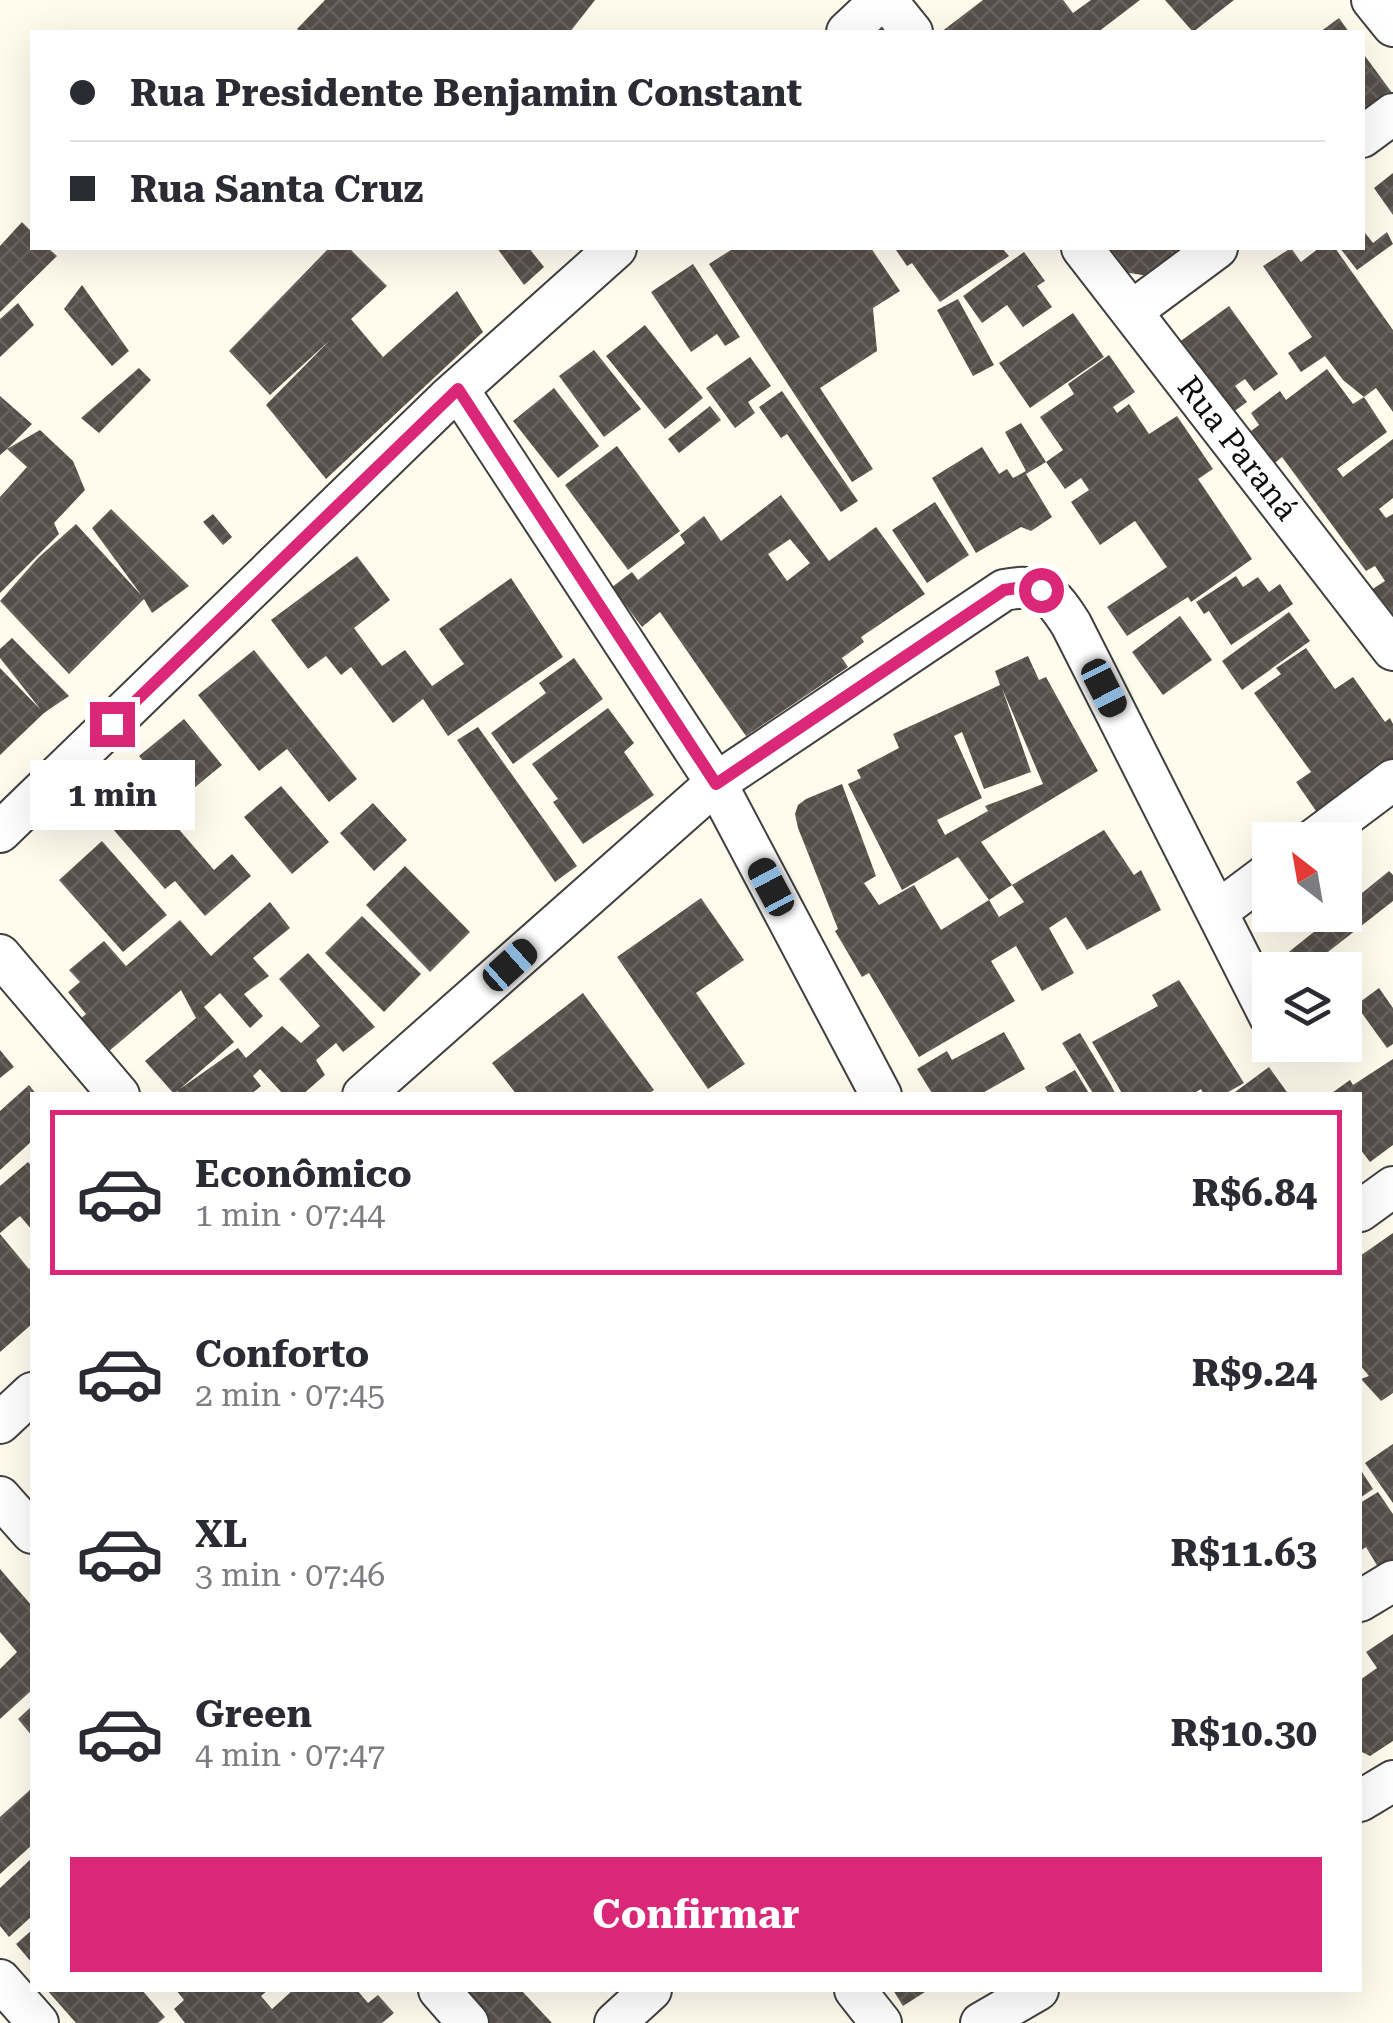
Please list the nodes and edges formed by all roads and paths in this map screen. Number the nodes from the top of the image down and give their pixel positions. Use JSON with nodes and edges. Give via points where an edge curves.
{"nodes":[{"id":1,"x":883,"y":0,"type":"edge"},
{"id":2,"x":1372,"y":0,"type":"edge"},
{"id":3,"x":1393,"y":26,"type":"edge"},
{"id":4,"x":849,"y":30,"type":"edge"},
{"id":5,"x":910,"y":30,"type":"edge"},
{"id":6,"x":1393,"y":114,"type":"edge"},
{"id":7,"x":1365,"y":136,"type":"edge"},
{"id":8,"x":614,"y":250,"type":"edge"},
{"id":9,"x":1084,"y":250,"type":"edge"},
{"id":10,"x":1214,"y":250,"type":"edge"},
{"id":11,"x":1132,"y":311,"type":"junction"},
{"id":12,"x":458,"y":389,"type":"junction"},
{"id":13,"x":1393,"y":650,"type":"edge"},
{"id":14,"x":1393,"y":780,"type":"edge"},
{"id":15,"x":716,"y":784,"type":"junction"},
{"id":16,"x":1337,"y":822,"type":"edge"},
{"id":17,"x":0,"y":832,"type":"edge"},
{"id":18,"x":1252,"y":886,"type":"edge"},
{"id":19,"x":1218,"y":911,"type":"junction"},
{"id":20,"x":0,"y":956,"type":"edge"},
{"id":21,"x":1252,"y":980,"type":"edge"},
{"id":22,"x":116,"y":1092,"type":"edge"},
{"id":23,"x":366,"y":1092,"type":"edge"},
{"id":24,"x":880,"y":1092,"type":"edge"},
{"id":25,"x":1393,"y":1186,"type":"edge"},
{"id":26,"x":1362,"y":1209,"type":"edge"},
{"id":27,"x":30,"y":1396,"type":"edge"},
{"id":28,"x":0,"y":1423,"type":"edge"},
{"id":29,"x":0,"y":1497,"type":"edge"},
{"id":30,"x":30,"y":1531,"type":"edge"},
{"id":31,"x":1393,"y":1581,"type":"edge"},
{"id":32,"x":1362,"y":1600,"type":"edge"},
{"id":33,"x":1393,"y":1781,"type":"edge"},
{"id":34,"x":1362,"y":1799,"type":"edge"},
{"id":35,"x":0,"y":1980,"type":"edge"},
{"id":36,"x":441,"y":1992,"type":"edge"},
{"id":37,"x":650,"y":1992,"type":"edge"},
{"id":38,"x":857,"y":1992,"type":"edge"},
{"id":39,"x":1035,"y":1992,"type":"edge"},
{"id":40,"x":38,"y":2023,"type":"edge"},
{"id":41,"x":468,"y":2023,"type":"edge"},
{"id":42,"x":616,"y":2023,"type":"edge"},
{"id":43,"x":881,"y":2023,"type":"edge"},
{"id":44,"x":982,"y":2023,"type":"edge"}],
"edges":[{"from":1,"to":4,"type":"street"},
{"from":1,"to":5,"type":"street"},
{"from":2,"to":3,"type":"street"},
{"from":6,"to":7,"type":"street"},
{"from":8,"to":12,"type":"street"},
{"from":9,"to":11,"type":"street","name":"Rua Paraná"},
{"from":10,"to":11,"type":"street"},
{"from":11,"to":13,"type":"street","name":"Rua Paraná"},
{"from":12,"to":15,"type":"street"},
{"from":12,"to":17,"type":"street"},
{"from":14,"to":16,"type":"street"},
{"from":15,"to":19,"type":"street","via":[[1004,590],[1031,586],[1056,600],[1071,624]]},
{"from":15,"to":23,"type":"street"},
{"from":15,"to":24,"type":"street"},
{"from":18,"to":19,"type":"street"},
{"from":19,"to":21,"type":"street"},
{"from":20,"to":22,"type":"street"},
{"from":25,"to":26,"type":"street"},
{"from":27,"to":28,"type":"street"},
{"from":29,"to":30,"type":"street"},
{"from":31,"to":32,"type":"street"},
{"from":33,"to":34,"type":"street"},
{"from":35,"to":40,"type":"street"},
{"from":36,"to":41,"type":"street"},
{"from":37,"to":42,"type":"street"},
{"from":38,"to":43,"type":"street"},
{"from":39,"to":44,"type":"street"}]}
